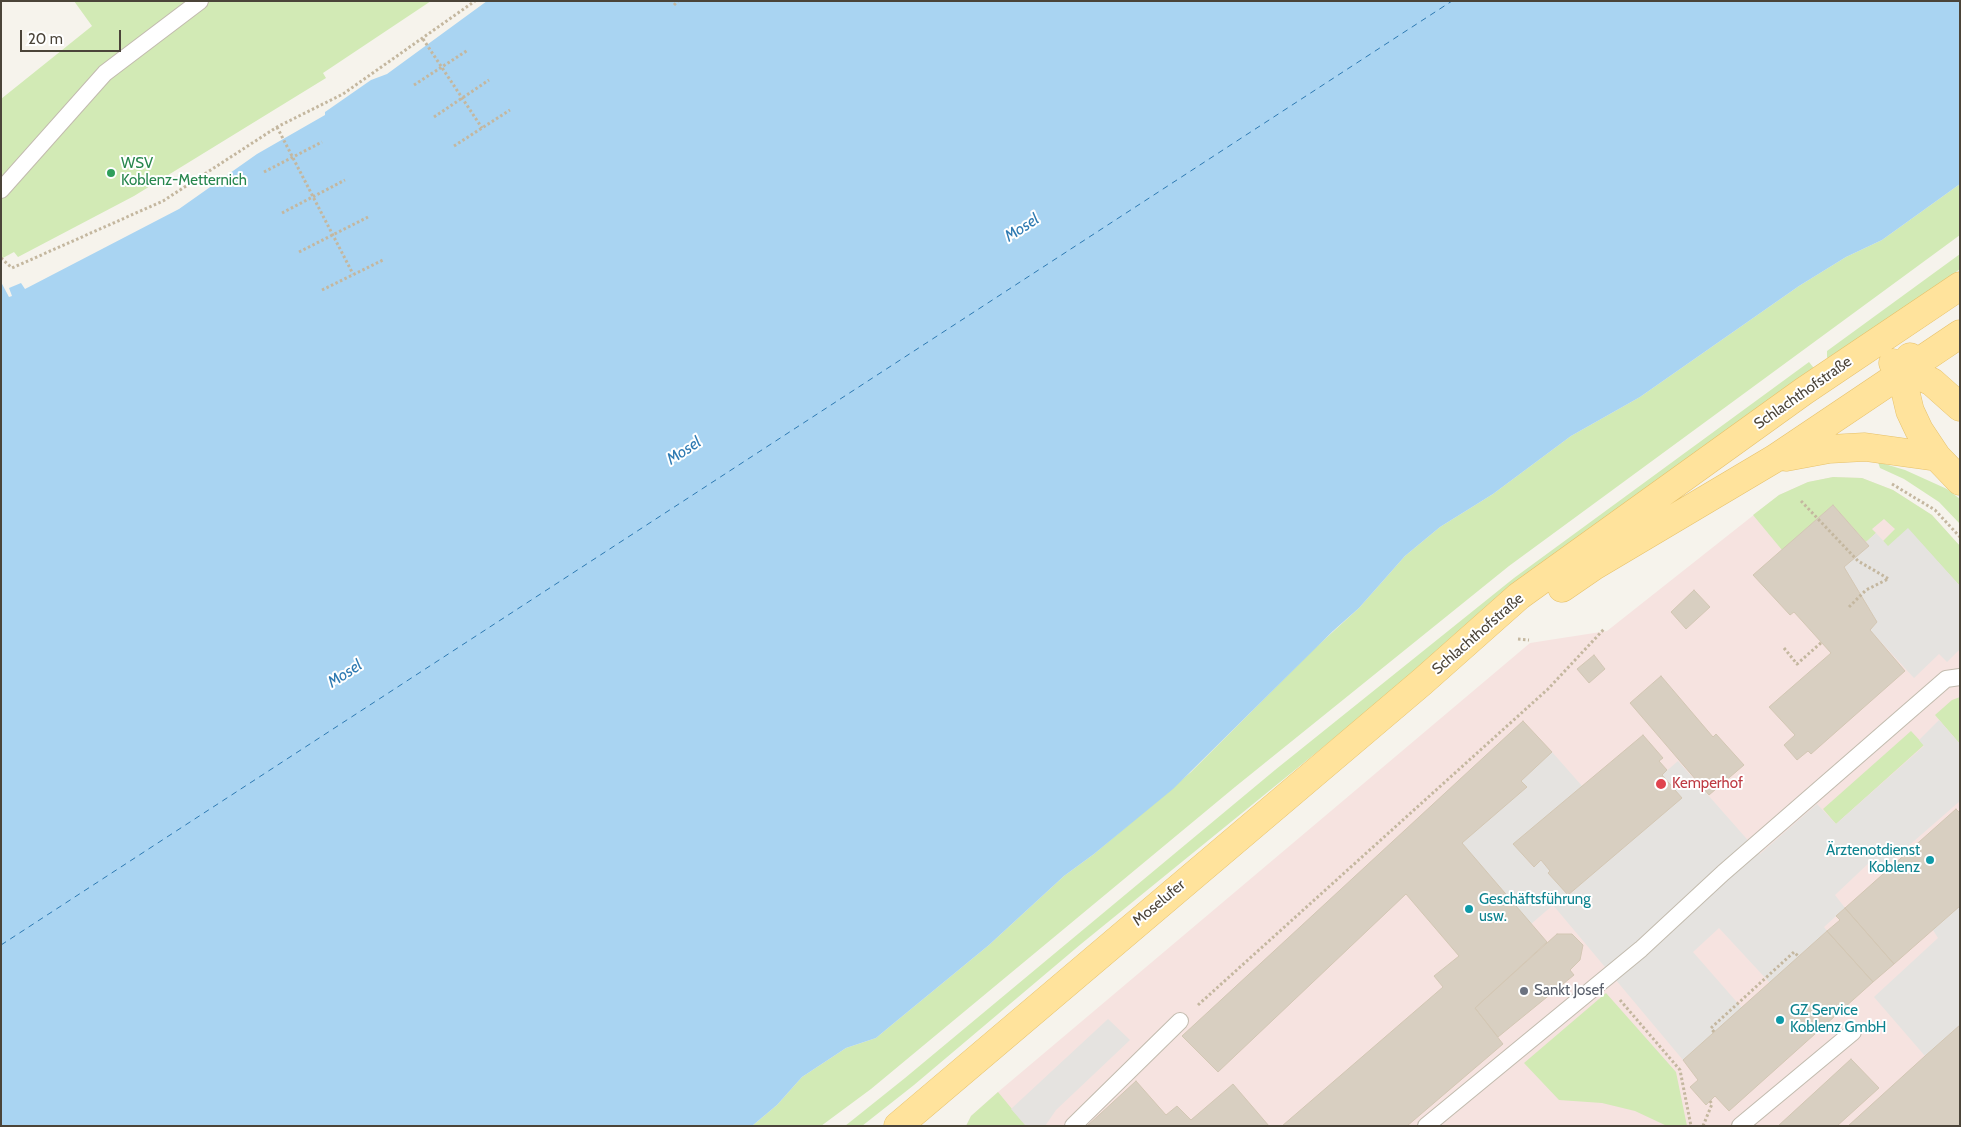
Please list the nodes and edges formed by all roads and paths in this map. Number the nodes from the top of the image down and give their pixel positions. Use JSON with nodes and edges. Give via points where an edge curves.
{"nodes":[{"id":1,"x":200,"y":1,"type":"edge"},
{"id":2,"x":475,"y":1,"type":"edge"},
{"id":3,"x":423,"y":39,"type":"junction"},
{"id":4,"x":468,"y":50,"type":"dead end"},
{"id":5,"x":442,"y":67,"type":"junction"},
{"id":6,"x":488,"y":80,"type":"dead end"},
{"id":7,"x":414,"y":85,"type":"dead end"},
{"id":8,"x":462,"y":98,"type":"junction"},
{"id":9,"x":510,"y":110,"type":"dead end"},
{"id":10,"x":434,"y":116,"type":"dead end"},
{"id":11,"x":277,"y":127,"type":"junction"},
{"id":12,"x":482,"y":128,"type":"junction"},
{"id":13,"x":322,"y":142,"type":"dead end"},
{"id":14,"x":454,"y":146,"type":"dead end"},
{"id":15,"x":293,"y":157,"type":"junction"},
{"id":16,"x":264,"y":172,"type":"dead end"},
{"id":17,"x":345,"y":180,"type":"dead end"},
{"id":18,"x":1,"y":190,"type":"edge"},
{"id":19,"x":314,"y":197,"type":"junction"},
{"id":20,"x":282,"y":213,"type":"dead end"},
{"id":21,"x":368,"y":218,"type":"dead end"},
{"id":22,"x":333,"y":235,"type":"junction"},
{"id":23,"x":299,"y":252,"type":"dead end"},
{"id":24,"x":1,"y":258,"type":"edge"},
{"id":25,"x":383,"y":260,"type":"dead end"},
{"id":26,"x":353,"y":274,"type":"junction"},
{"id":27,"x":322,"y":290,"type":"dead end"},
{"id":28,"x":1952,"y":292,"type":"edge"},
{"id":29,"x":1960,"y":334,"type":"edge"},
{"id":30,"x":1850,"y":361,"type":"junction"},
{"id":31,"x":1906,"y":368,"type":"junction"},
{"id":32,"x":1960,"y":407,"type":"edge"},
{"id":33,"x":1937,"y":456,"type":"junction"},
{"id":34,"x":1774,"y":459,"type":"junction"},
{"id":35,"x":1960,"y":481,"type":"edge"},
{"id":36,"x":1889,"y":483,"type":"dead end"},
{"id":37,"x":1801,"y":501,"type":"dead end"},
{"id":38,"x":1960,"y":537,"type":"edge"},
{"id":39,"x":1849,"y":607,"type":"dead end"},
{"id":40,"x":1605,"y":628,"type":"dead end"},
{"id":41,"x":1518,"y":639,"type":"dead end"},
{"id":42,"x":1530,"y":640,"type":"dead end"},
{"id":43,"x":1822,"y":642,"type":"dead end"},
{"id":44,"x":1784,"y":648,"type":"dead end"},
{"id":45,"x":1960,"y":677,"type":"edge"},
{"id":46,"x":1422,"y":682,"type":"junction"},
{"id":47,"x":1799,"y":957,"type":"dead end"},
{"id":48,"x":1603,"y":980,"type":"junction"},
{"id":49,"x":1180,"y":1021,"type":"joint"},
{"id":50,"x":1714,"y":1032,"type":"dead end"},
{"id":51,"x":1853,"y":1032,"type":"dead end"},
{"id":52,"x":1710,"y":1101,"type":"dead end"},
{"id":53,"x":898,"y":1126,"type":"edge"},
{"id":54,"x":1073,"y":1126,"type":"edge"},
{"id":55,"x":1426,"y":1126,"type":"edge"},
{"id":56,"x":1691,"y":1126,"type":"edge"},
{"id":57,"x":1703,"y":1126,"type":"edge"},
{"id":58,"x":1740,"y":1126,"type":"edge"}],
"edges":[{"from":1,"to":18,"type":"lane","via":[[105,74]]},
{"from":2,"to":3,"type":"path"},
{"from":3,"to":5,"type":"path"},
{"from":3,"to":11,"type":"path","via":[[343,94]]},
{"from":4,"to":5,"type":"path"},
{"from":5,"to":7,"type":"path"},
{"from":5,"to":8,"type":"path"},
{"from":6,"to":8,"type":"path"},
{"from":8,"to":10,"type":"path"},
{"from":8,"to":12,"type":"path"},
{"from":9,"to":12,"type":"path"},
{"from":11,"to":15,"type":"path"},
{"from":11,"to":24,"type":"path","via":[[163,201],[12,268]]},
{"from":12,"to":14,"type":"path"},
{"from":13,"to":15,"type":"path"},
{"from":15,"to":16,"type":"path"},
{"from":15,"to":19,"type":"path"},
{"from":17,"to":19,"type":"path"},
{"from":19,"to":20,"type":"path"},
{"from":19,"to":22,"type":"path"},
{"from":21,"to":22,"type":"path"},
{"from":22,"to":23,"type":"path"},
{"from":22,"to":26,"type":"path"},
{"from":25,"to":26,"type":"path"},
{"from":26,"to":27,"type":"path"},
{"from":28,"to":30,"type":"main road","name":"Schlachthofstraße"},
{"from":28,"to":31,"type":"main road","via":[[1924,324]]},
{"from":29,"to":31,"type":"main road","name":"Schlachthofstraße"},
{"from":30,"to":31,"type":"main road","via":[[1878,360]]},
{"from":30,"to":46,"type":"main road","name":"Schlachthofstraße","via":[[1519,596]]},
{"from":31,"to":32,"type":"main road","via":[[1932,382]]},
{"from":31,"to":33,"type":"main road","via":[[1905,390],[1910,410]]},
{"from":31,"to":34,"type":"main road","name":"Schlachthofstraße"},
{"from":33,"to":34,"type":"main road","via":[[1865,447],[1830,449]]},
{"from":33,"to":35,"type":"main road"},
{"from":34,"to":46,"type":"main road","name":"Schlachthofstraße","via":[[1594,566],[1495,638]]},
{"from":36,"to":38,"type":"path","via":[[1935,510]]},
{"from":37,"to":39,"type":"path","via":[[1858,561],[1889,579],[1866,590]]},
{"from":40,"to":49,"type":"path","via":[[1548,689]]},
{"from":41,"to":42,"type":"path"},
{"from":43,"to":44,"type":"path","via":[[1797,664]]},
{"from":45,"to":48,"type":"lane","via":[[1946,679]]},
{"from":46,"to":53,"type":"main road","name":"Moselufer"},
{"from":47,"to":50,"type":"path","via":[[1794,952],[1711,1028]]},
{"from":48,"to":55,"type":"lane"},
{"from":48,"to":56,"type":"path","via":[[1680,1070]]},
{"from":49,"to":54,"type":"lane","via":[[1138,1071]]},
{"from":51,"to":58,"type":"lane"},
{"from":52,"to":57,"type":"path","via":[[1712,1104]]}]}
